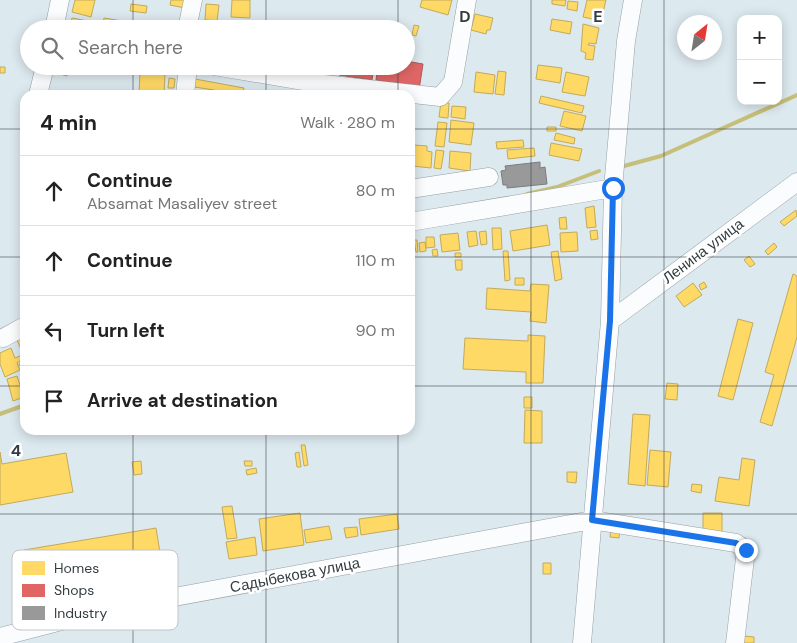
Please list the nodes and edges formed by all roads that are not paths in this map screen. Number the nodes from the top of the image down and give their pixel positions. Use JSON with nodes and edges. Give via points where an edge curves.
{"nodes":[{"id":1,"x":60,"y":0,"type":"edge"},
{"id":2,"x":193,"y":0,"type":"edge"},
{"id":3,"x":467,"y":0,"type":"edge"},
{"id":4,"x":633,"y":0,"type":"edge"},
{"id":5,"x":56,"y":20,"type":"edge"},
{"id":6,"x":189,"y":20,"type":"edge"},
{"id":7,"x":43,"y":75,"type":"edge"},
{"id":8,"x":187,"y":75,"type":"edge"},
{"id":9,"x":271,"y":75,"type":"edge"},
{"id":10,"x":39,"y":90,"type":"edge"},
{"id":11,"x":186,"y":90,"type":"edge"},
{"id":12,"x":382,"y":90,"type":"edge"},
{"id":13,"x":415,"y":94,"type":"edge"},
{"id":14,"x":489,"y":177,"type":"dead end"},
{"id":15,"x":797,"y":182,"type":"edge"},
{"id":16,"x":415,"y":188,"type":"edge"},
{"id":17,"x":613,"y":188,"type":"junction"},
{"id":18,"x":415,"y":221,"type":"edge"},
{"id":19,"x":610,"y":321,"type":"junction"},
{"id":20,"x":20,"y":329,"type":"edge"},
{"id":21,"x":3,"y":338,"type":"dead end"},
{"id":22,"x":592,"y":520,"type":"junction"},
{"id":23,"x":178,"y":596,"type":"edge"},
{"id":24,"x":27,"y":630,"type":"edge"},
{"id":25,"x":0,"y":637,"type":"edge"},
{"id":26,"x":582,"y":643,"type":"edge"},
{"id":27,"x":735,"y":643,"type":"edge"}],
"edges":[{"from":1,"to":5,"type":"street"},
{"from":2,"to":6,"type":"street"},
{"from":3,"to":13,"type":"street","via":[[453,82],[440,97]]},
{"from":4,"to":17,"type":"street","via":[[626,41]]},
{"from":7,"to":10,"type":"street"},
{"from":8,"to":11,"type":"street"},
{"from":9,"to":12,"type":"street"},
{"from":14,"to":16,"type":"street"},
{"from":15,"to":19,"type":"street","name":"Ленина улица"},
{"from":17,"to":18,"type":"street"},
{"from":17,"to":19,"type":"street"},
{"from":19,"to":22,"type":"street"},
{"from":20,"to":21,"type":"street"},
{"from":22,"to":23,"type":"street","name":"Садыбекова улица"},
{"from":22,"to":26,"type":"street"},
{"from":22,"to":27,"type":"street","name":"Садыбекова улица","via":[[742,546],[746,550]]},
{"from":24,"to":25,"type":"street","name":"Садыбекова улица"}]}
